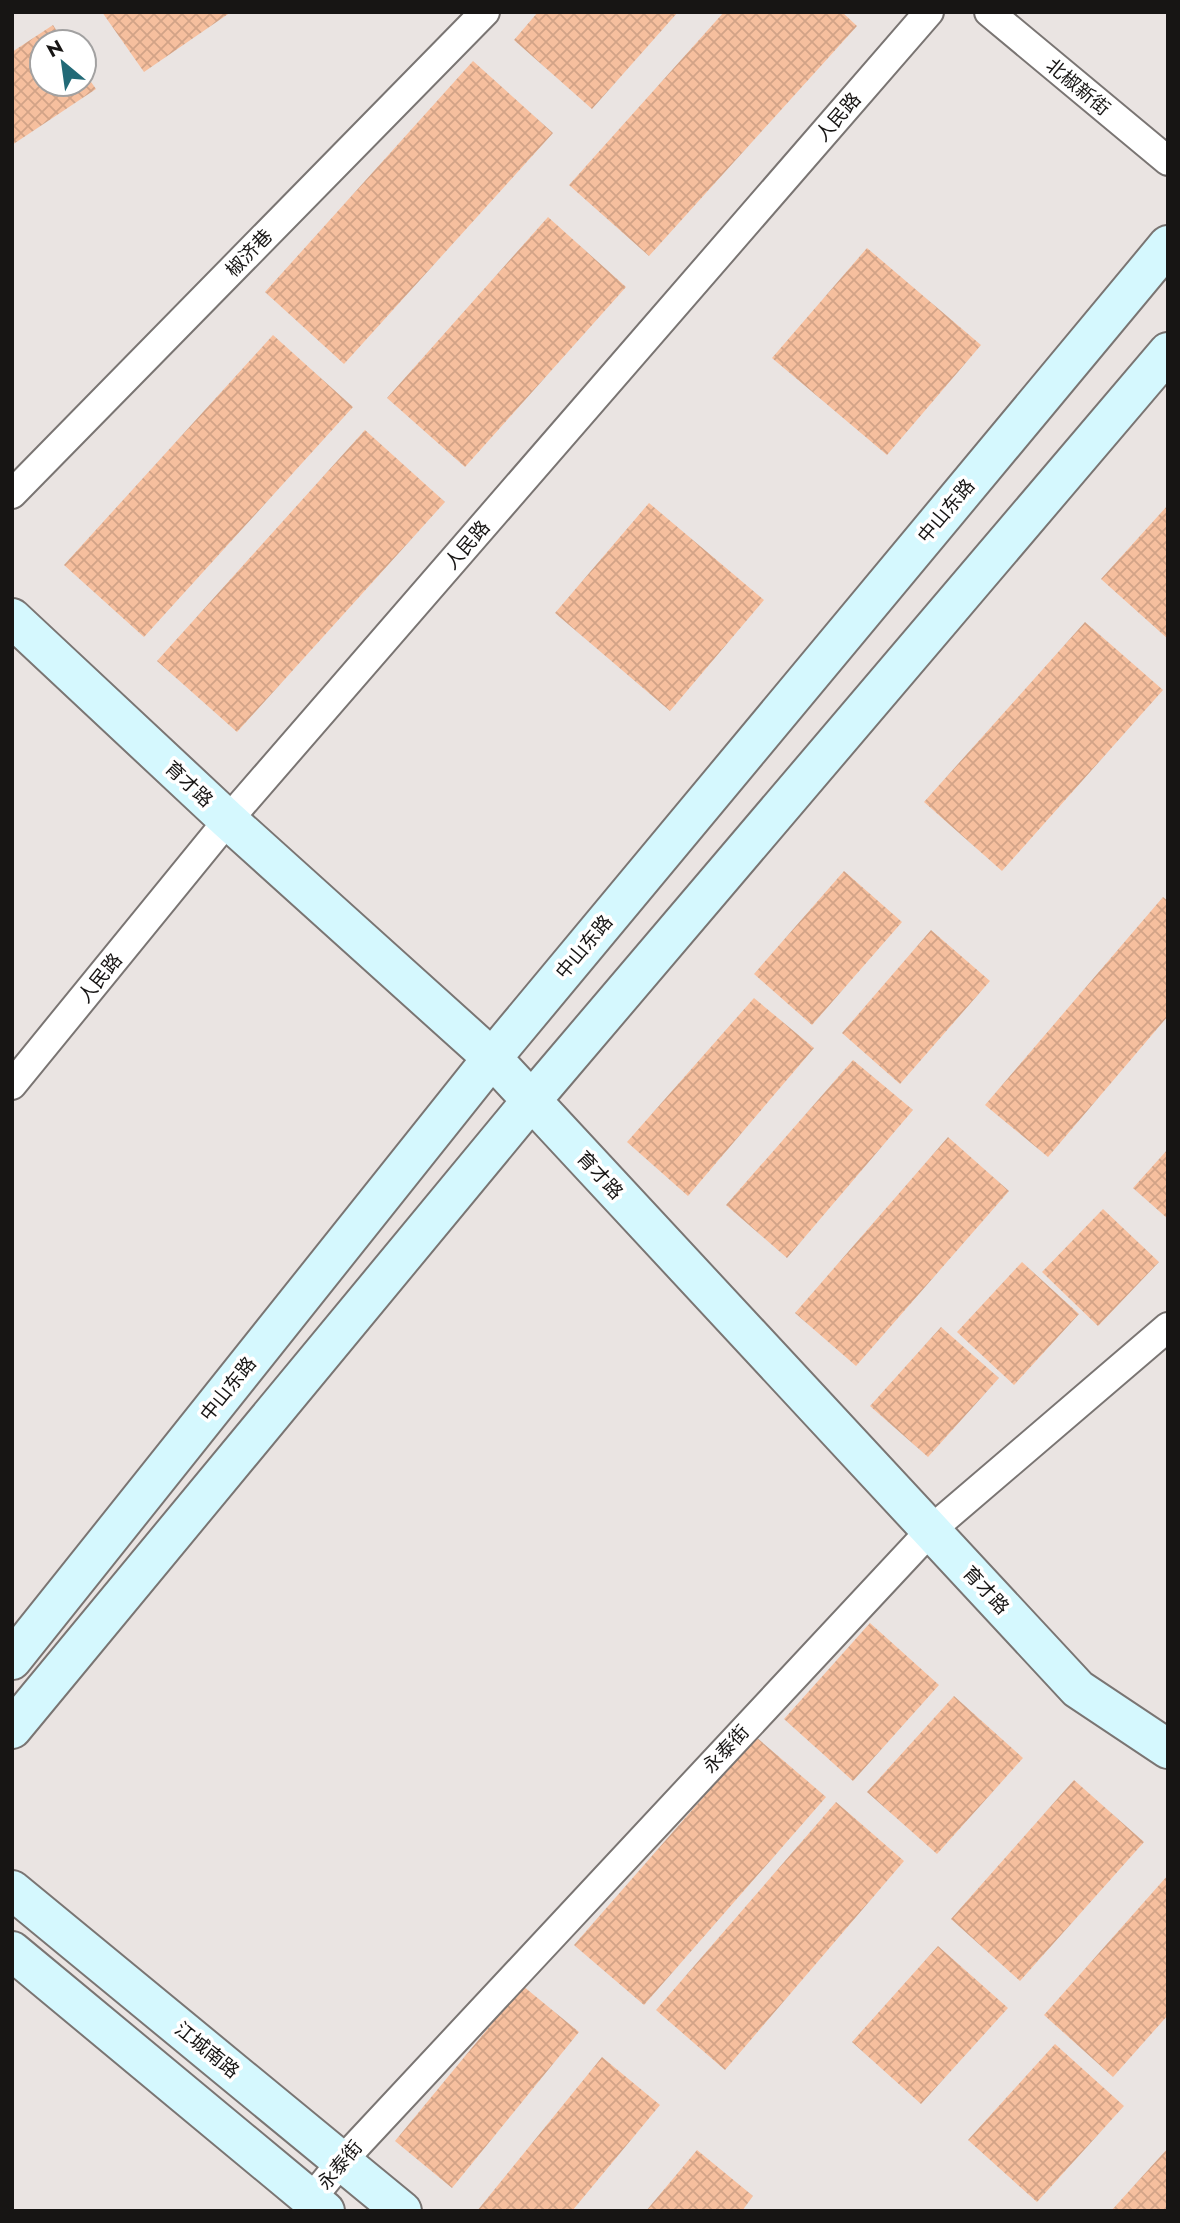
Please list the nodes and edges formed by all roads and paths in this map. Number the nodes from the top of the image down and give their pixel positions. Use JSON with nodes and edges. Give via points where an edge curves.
{"nodes":[{"id":1,"x":485,"y":12,"type":"edge"},
{"id":2,"x":929,"y":12,"type":"edge"},
{"id":3,"x":989,"y":12,"type":"edge"},
{"id":4,"x":1168,"y":161,"type":"edge"},
{"id":5,"x":1168,"y":244,"type":"edge"},
{"id":6,"x":1168,"y":352,"type":"edge"},
{"id":7,"x":12,"y":494,"type":"edge"},
{"id":8,"x":12,"y":618,"type":"edge"},
{"id":9,"x":228,"y":820,"type":"junction"},
{"id":10,"x":492,"y":1058,"type":"junction"},
{"id":11,"x":12,"y":1085,"type":"edge"},
{"id":12,"x":531,"y":1101,"type":"junction"},
{"id":13,"x":1168,"y":1327,"type":"edge"},
{"id":14,"x":930,"y":1530,"type":"junction"},
{"id":15,"x":12,"y":1660,"type":"edge"},
{"id":16,"x":12,"y":1729,"type":"edge"},
{"id":17,"x":1168,"y":1749,"type":"edge"},
{"id":18,"x":12,"y":1890,"type":"edge"},
{"id":19,"x":12,"y":1951,"type":"edge"},
{"id":20,"x":342,"y":2161,"type":"junction"},
{"id":21,"x":318,"y":2205,"type":"edge"},
{"id":22,"x":402,"y":2211,"type":"edge"}],
"edges":[{"from":1,"to":7,"type":"street","name":"椒济巷"},
{"from":2,"to":9,"type":"street","name":"人民路"},
{"from":3,"to":4,"type":"street","name":"北椒新街"},
{"from":5,"to":10,"type":"main road","name":"中山东路"},
{"from":6,"to":12,"type":"main road"},
{"from":8,"to":9,"type":"main road","name":"育才路"},
{"from":9,"to":10,"type":"main road","name":"育才路"},
{"from":9,"to":11,"type":"street","name":"人民路"},
{"from":10,"to":12,"type":"main road","name":"育才路"},
{"from":10,"to":15,"type":"main road","name":"中山东路"},
{"from":12,"to":14,"type":"main road","name":"育才路"},
{"from":12,"to":16,"type":"main road"},
{"from":13,"to":14,"type":"street","name":"永泰街"},
{"from":14,"to":17,"type":"main road","name":"育才路","via":[[1078,1689]]},
{"from":14,"to":20,"type":"street","name":"永泰街"},
{"from":18,"to":20,"type":"main road","name":"江城南路"},
{"from":19,"to":21,"type":"main road"},
{"from":20,"to":21,"type":"street","name":"永泰街"},
{"from":20,"to":22,"type":"main road","name":"江城南路"}]}
